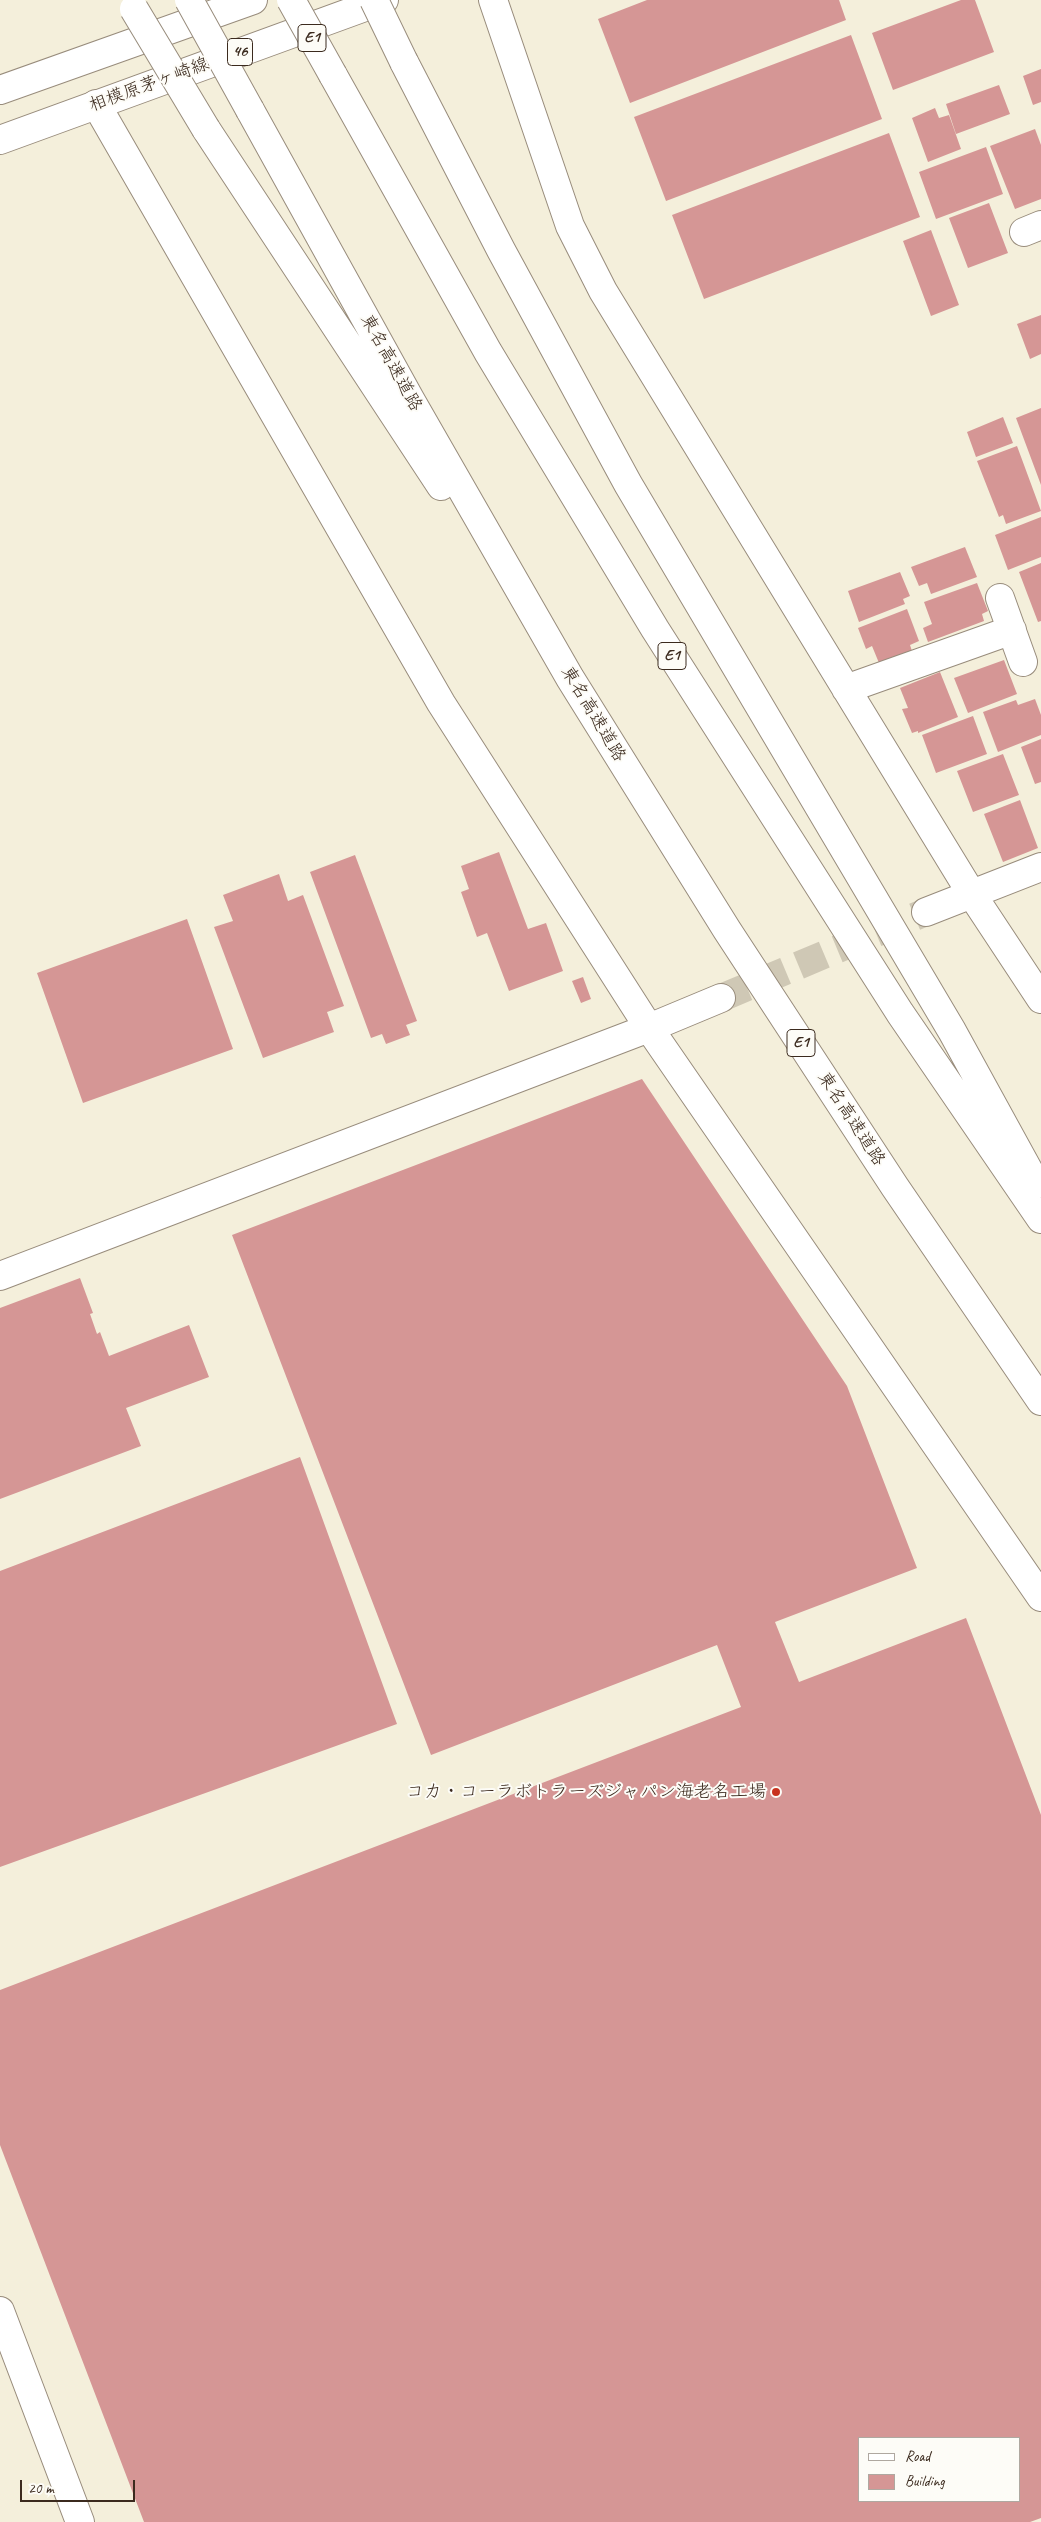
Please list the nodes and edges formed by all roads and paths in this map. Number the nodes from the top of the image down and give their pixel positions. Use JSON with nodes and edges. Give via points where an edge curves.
{"nodes":[{"id":1,"x":189,"y":0,"type":"edge"},
{"id":2,"x":252,"y":0,"type":"edge"},
{"id":3,"x":291,"y":0,"type":"edge"},
{"id":4,"x":374,"y":0,"type":"edge"},
{"id":5,"x":379,"y":0,"type":"edge"},
{"id":6,"x":384,"y":0,"type":"edge"},
{"id":7,"x":493,"y":0,"type":"edge"},
{"id":8,"x":131,"y":4,"type":"edge"},
{"id":9,"x":404,"y":62,"type":"junction"},
{"id":10,"x":0,"y":90,"type":"edge"},
{"id":11,"x":96,"y":104,"type":"junction"},
{"id":12,"x":0,"y":140,"type":"edge"},
{"id":13,"x":1000,"y":598,"type":"dead end"},
{"id":14,"x":1012,"y":630,"type":"junction"},
{"id":15,"x":1023,"y":662,"type":"dead end"},
{"id":16,"x":570,"y":678,"type":"junction"},
{"id":17,"x":846,"y":689,"type":"junction"},
{"id":18,"x":1041,"y":867,"type":"edge"},
{"id":19,"x":971,"y":893,"type":"junction"},
{"id":20,"x":926,"y":912,"type":"tunnel mouth"},
{"id":21,"x":721,"y":998,"type":"tunnel mouth"},
{"id":22,"x":1041,"y":998,"type":"edge"},
{"id":23,"x":648,"y":1028,"type":"junction"},
{"id":24,"x":1041,"y":1193,"type":"edge"},
{"id":25,"x":1041,"y":1219,"type":"edge"},
{"id":26,"x":0,"y":1276,"type":"edge"},
{"id":27,"x":1041,"y":1401,"type":"edge"},
{"id":28,"x":1041,"y":1597,"type":"edge"},
{"id":29,"x":0,"y":2312,"type":"edge"},
{"id":30,"x":80,"y":2522,"type":"edge"}],
"edges":[{"from":1,"to":16,"type":"main road","name":"東名高速道路","number":"E1","bridge":true,"via":[[410,399]]},
{"from":2,"to":10,"type":"main road"},
{"from":3,"to":25,"type":"main road","number":"E1","bridge":true,"via":[[488,352],[655,629],[900,1013]]},
{"from":4,"to":9,"type":"main road","bridge":true},
{"from":5,"to":9,"type":"main road","bridge":true},
{"from":6,"to":11,"type":"main road","name":"相模原茅ヶ崎線","number":"46"},
{"from":7,"to":17,"type":"main road","via":[[570,226],[603,291]]},
{"from":8,"to":16,"type":"main road","bridge":true,"via":[[206,129]]},
{"from":9,"to":24,"type":"main road","via":[[628,484],[947,1023]]},
{"from":11,"to":12,"type":"main road","name":"相模原茅ヶ崎線","number":"46"},
{"from":11,"to":23,"type":"main road","via":[[441,703]]},
{"from":13,"to":14,"type":"main road"},
{"from":14,"to":15,"type":"main road"},
{"from":14,"to":17,"type":"main road"},
{"from":16,"to":27,"type":"main road","name":"東名高速道路","number":"E1","via":[[727,930]]},
{"from":17,"to":19,"type":"main road"},
{"from":18,"to":19,"type":"main road"},
{"from":19,"to":20,"type":"main road"},
{"from":19,"to":22,"type":"main road"},
{"from":21,"to":23,"type":"main road"},
{"from":23,"to":26,"type":"main road"},
{"from":23,"to":28,"type":"main road"},
{"from":29,"to":30,"type":"main road"}]}
